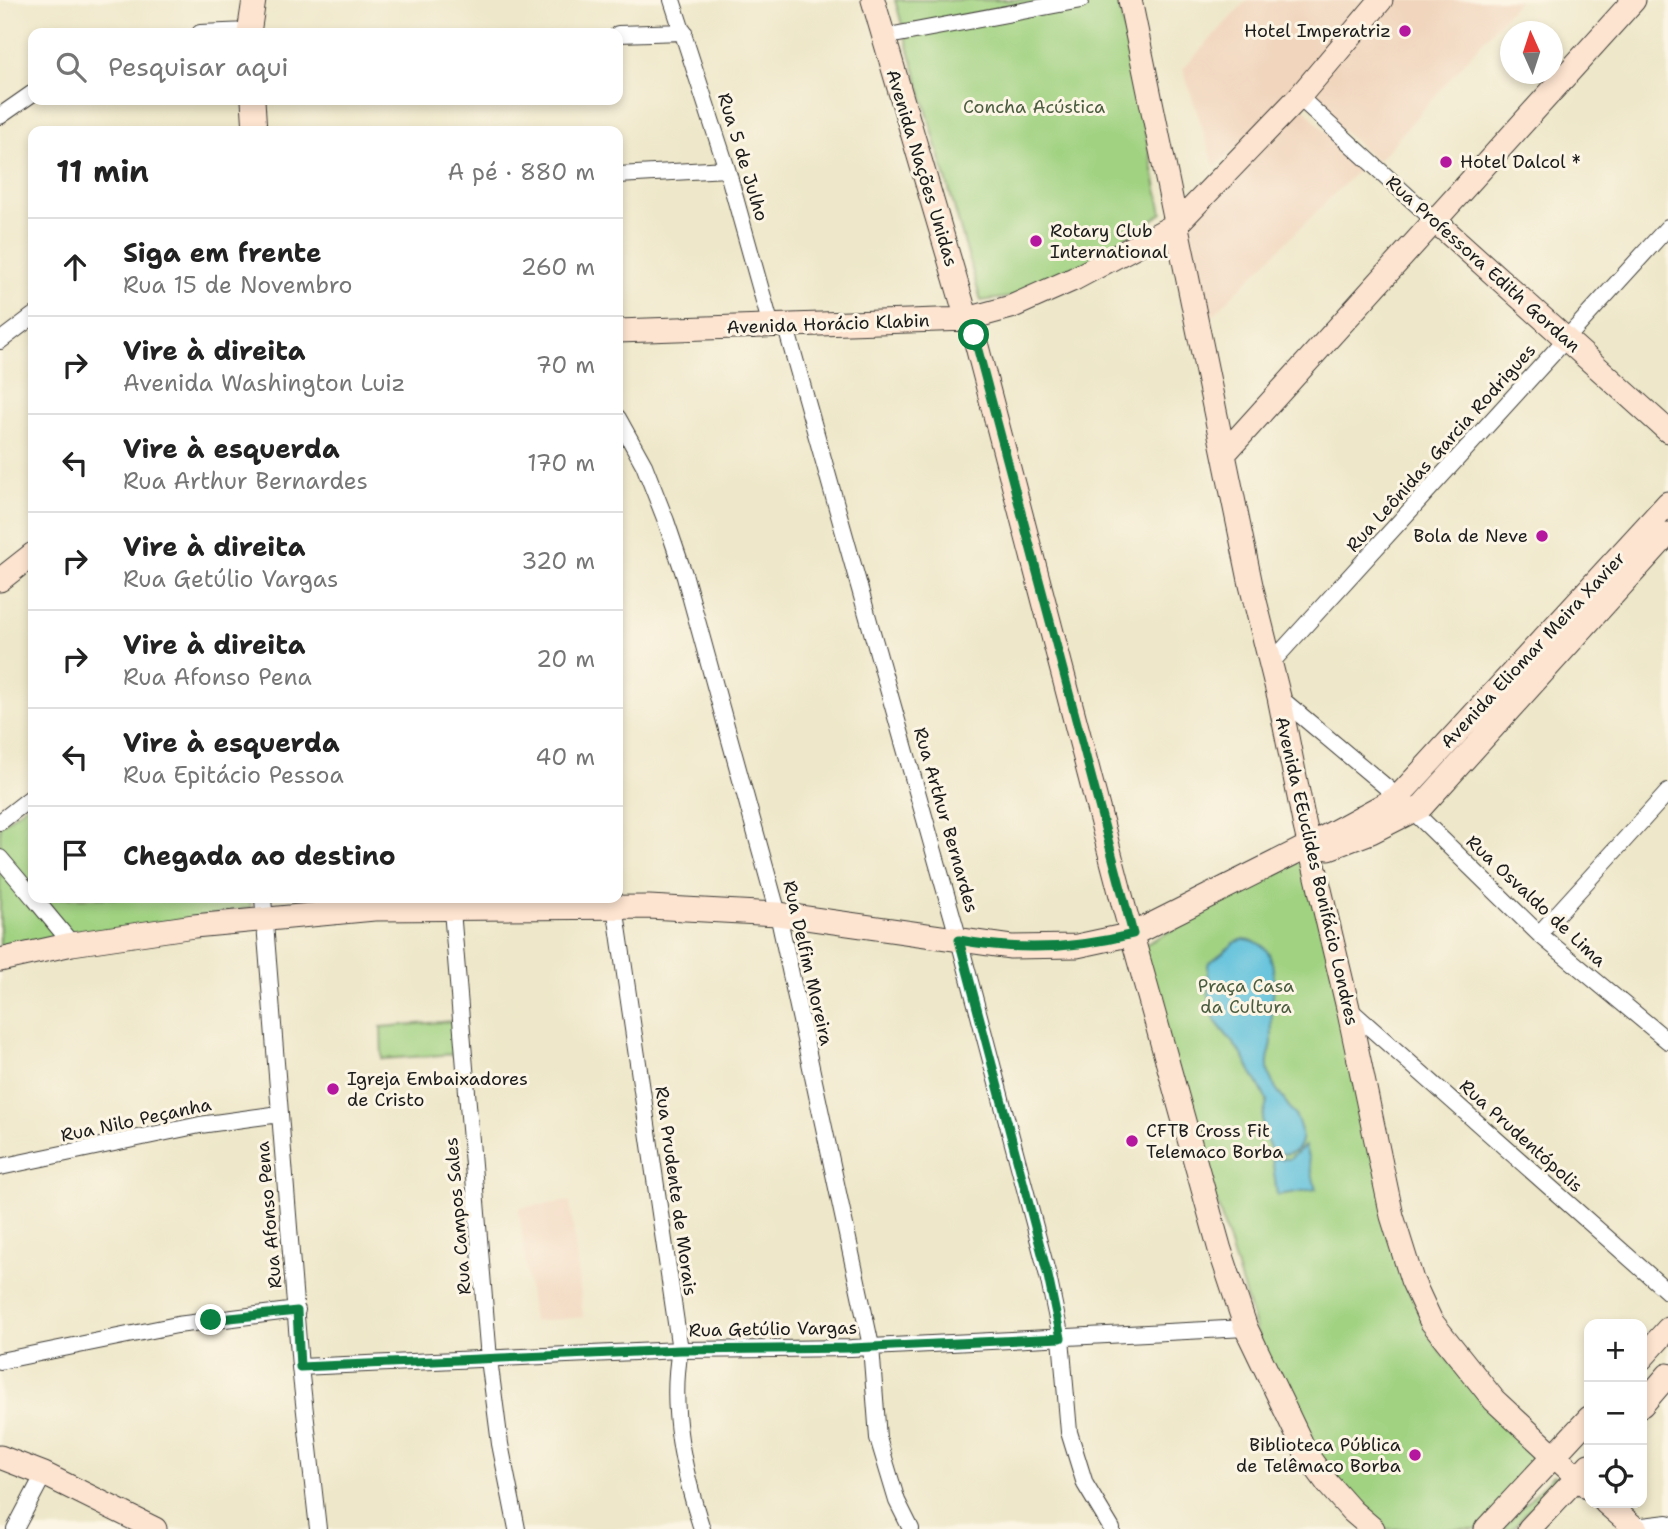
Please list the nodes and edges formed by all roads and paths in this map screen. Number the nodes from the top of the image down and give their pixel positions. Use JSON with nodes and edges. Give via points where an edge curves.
{"nodes":[{"id":1,"x":254,"y":0,"type":"edge"},
{"id":2,"x":673,"y":0,"type":"edge"},
{"id":3,"x":873,"y":0,"type":"edge"},
{"id":4,"x":1081,"y":0,"type":"edge"},
{"id":5,"x":1130,"y":0,"type":"edge"},
{"id":6,"x":1381,"y":0,"type":"edge"},
{"id":7,"x":1634,"y":0,"type":"edge"},
{"id":8,"x":250,"y":28,"type":"edge"},
{"id":9,"x":684,"y":32,"type":"junction"},
{"id":10,"x":623,"y":34,"type":"edge"},
{"id":11,"x":883,"y":37,"type":"junction"},
{"id":12,"x":28,"y":96,"type":"edge"},
{"id":13,"x":1299,"y":97,"type":"junction"},
{"id":14,"x":253,"y":105,"type":"edge"},
{"id":15,"x":0,"y":116,"type":"edge"},
{"id":16,"x":255,"y":126,"type":"edge"},
{"id":17,"x":727,"y":169,"type":"junction"},
{"id":18,"x":623,"y":175,"type":"edge"},
{"id":19,"x":1175,"y":214,"type":"junction"},
{"id":20,"x":1435,"y":220,"type":"junction"},
{"id":21,"x":1668,"y":227,"type":"edge"},
{"id":22,"x":28,"y":320,"type":"edge"},
{"id":23,"x":778,"y":325,"type":"junction"},
{"id":24,"x":971,"y":327,"type":"junction"},
{"id":25,"x":623,"y":331,"type":"edge"},
{"id":26,"x":1566,"y":340,"type":"junction"},
{"id":27,"x":0,"y":341,"type":"edge"},
{"id":28,"x":623,"y":427,"type":"edge"},
{"id":29,"x":1668,"y":431,"type":"edge"},
{"id":30,"x":1224,"y":454,"type":"junction"},
{"id":31,"x":1668,"y":503,"type":"edge"},
{"id":32,"x":1668,"y":534,"type":"edge"},
{"id":33,"x":28,"y":558,"type":"edge"},
{"id":34,"x":0,"y":580,"type":"edge"},
{"id":35,"x":1270,"y":663,"type":"junction"},
{"id":36,"x":1279,"y":696,"type":"junction"},
{"id":37,"x":1668,"y":792,"type":"edge"},
{"id":38,"x":28,"y":800,"type":"edge"},
{"id":39,"x":1406,"y":804,"type":"junction"},
{"id":40,"x":0,"y":822,"type":"edge"},
{"id":41,"x":1310,"y":845,"type":"junction"},
{"id":42,"x":0,"y":858,"type":"edge"},
{"id":43,"x":28,"y":891,"type":"edge"},
{"id":44,"x":38,"y":903,"type":"edge"},
{"id":45,"x":451,"y":903,"type":"edge"},
{"id":46,"x":615,"y":903,"type":"edge"},
{"id":47,"x":264,"y":908,"type":"edge"},
{"id":48,"x":778,"y":914,"type":"junction"},
{"id":49,"x":1133,"y":934,"type":"junction"},
{"id":50,"x":1539,"y":934,"type":"junction"},
{"id":51,"x":959,"y":940,"type":"junction"},
{"id":52,"x":72,"y":944,"type":"junction"},
{"id":53,"x":0,"y":960,"type":"edge"},
{"id":54,"x":1348,"y":1008,"type":"junction"},
{"id":55,"x":1668,"y":1041,"type":"edge"},
{"id":56,"x":280,"y":1114,"type":"junction"},
{"id":57,"x":0,"y":1167,"type":"edge"},
{"id":58,"x":1668,"y":1292,"type":"edge"},
{"id":59,"x":297,"y":1311,"type":"junction"},
{"id":60,"x":1246,"y":1328,"type":"junction"},
{"id":61,"x":1668,"y":1329,"type":"edge"},
{"id":62,"x":1061,"y":1338,"type":"junction"},
{"id":63,"x":871,"y":1346,"type":"junction"},
{"id":64,"x":680,"y":1350,"type":"junction"},
{"id":65,"x":1647,"y":1352,"type":"edge"},
{"id":66,"x":489,"y":1359,"type":"junction"},
{"id":67,"x":0,"y":1361,"type":"edge"},
{"id":68,"x":300,"y":1367,"type":"junction"},
{"id":69,"x":1668,"y":1375,"type":"edge"},
{"id":70,"x":1647,"y":1399,"type":"edge"},
{"id":71,"x":1584,"y":1424,"type":"edge"},
{"id":72,"x":0,"y":1457,"type":"edge"},
{"id":73,"x":1555,"y":1457,"type":"junction"},
{"id":74,"x":44,"y":1474,"type":"junction"},
{"id":75,"x":1584,"y":1476,"type":"edge"},
{"id":76,"x":1584,"y":1478,"type":"edge"},
{"id":77,"x":1612,"y":1508,"type":"edge"},
{"id":78,"x":1668,"y":1522,"type":"edge"},
{"id":79,"x":1635,"y":1528,"type":"edge"},
{"id":80,"x":15,"y":1529,"type":"edge"},
{"id":81,"x":155,"y":1529,"type":"edge"},
{"id":82,"x":318,"y":1529,"type":"edge"},
{"id":83,"x":517,"y":1529,"type":"edge"},
{"id":84,"x":702,"y":1529,"type":"edge"},
{"id":85,"x":911,"y":1529,"type":"edge"},
{"id":86,"x":1112,"y":1529,"type":"edge"},
{"id":87,"x":1373,"y":1529,"type":"edge"},
{"id":88,"x":1486,"y":1529,"type":"edge"},
{"id":89,"x":1529,"y":1529,"type":"edge"}],
"edges":[{"from":1,"to":8,"type":"main road"},
{"from":2,"to":9,"type":"street","name":"Rua 5 de Julho"},
{"from":3,"to":11,"type":"main road","name":"Avenida Nações Unidas"},
{"from":4,"to":11,"type":"street"},
{"from":5,"to":19,"type":"main road"},
{"from":6,"to":13,"type":"main road","name":"Avenida Horácio Klabin"},
{"from":7,"to":20,"type":"main road"},
{"from":9,"to":10,"type":"street"},
{"from":9,"to":17,"type":"street","name":"Rua 5 de Julho"},
{"from":11,"to":24,"type":"main road","name":"Avenida Nações Unidas"},
{"from":12,"to":15,"type":"street"},
{"from":13,"to":19,"type":"main road","name":"Avenida Horácio Klabin"},
{"from":13,"to":20,"type":"street","name":"Rua Professora Edith Gordan"},
{"from":14,"to":16,"type":"main road"},
{"from":17,"to":18,"type":"street"},
{"from":17,"to":23,"type":"street","name":"Rua 5 de Julho"},
{"from":19,"to":24,"type":"main road","name":"Avenida Horácio Klabin","via":[[1074,279]]},
{"from":19,"to":30,"type":"main road","name":"Avenida EEuclides Bonifácio Londres"},
{"from":20,"to":26,"type":"main road","name":"Rua Professora Edith Gordan"},
{"from":20,"to":30,"type":"main road"},
{"from":21,"to":26,"type":"street","name":"Rua Leônidas Garcia Rodrigues"},
{"from":22,"to":27,"type":"street"},
{"from":23,"to":24,"type":"main road","name":"Avenida Horácio Klabin"},
{"from":23,"to":25,"type":"main road","name":"Avenida Horácio Klabin"},
{"from":23,"to":51,"type":"street","name":"Rua Arthur Bernardes"},
{"from":24,"to":49,"type":"main road","name":"Avenida Nações Unidas"},
{"from":26,"to":29,"type":"main road","name":"Rua Professora Edith Gordan"},
{"from":26,"to":35,"type":"street","name":"Rua Leônidas Garcia Rodrigues"},
{"from":28,"to":48,"type":"street","name":"Rua Delfim Moreira","via":[[644,465],[685,577]]},
{"from":30,"to":35,"type":"main road","name":"Avenida EEuclides Bonifácio Londres"},
{"from":31,"to":39,"type":"main road","name":"Avenida Eliomar Meira Xavier"},
{"from":32,"to":39,"type":"main road","name":"Avenida Eliomar Meira Xavier","via":[[1453,773]]},
{"from":33,"to":34,"type":"main road"},
{"from":35,"to":36,"type":"main road","name":"Avenida EEuclides Bonifácio Londres"},
{"from":36,"to":39,"type":"street","name":"Rua Osvaldo de Lima"},
{"from":36,"to":41,"type":"main road","name":"Avenida EEuclides Bonifácio Londres"},
{"from":37,"to":50,"type":"street"},
{"from":38,"to":40,"type":"street"},
{"from":39,"to":41,"type":"main road"},
{"from":39,"to":50,"type":"street","name":"Rua Osvaldo de Lima"},
{"from":41,"to":49,"type":"main road"},
{"from":41,"to":54,"type":"main road","name":"Avenida EEuclides Bonifácio Londres"},
{"from":42,"to":43,"type":"street"},
{"from":44,"to":52,"type":"street"},
{"from":45,"to":46,"type":"main road"},
{"from":45,"to":47,"type":"main road","via":[[374,909]]},
{"from":45,"to":66,"type":"street","name":"Rua Campos Sales"},
{"from":46,"to":48,"type":"main road"},
{"from":46,"to":64,"type":"street","name":"Rua Prudente de Morais"},
{"from":47,"to":52,"type":"main road"},
{"from":47,"to":56,"type":"street","name":"Rua Afonso Pena"},
{"from":48,"to":51,"type":"main road"},
{"from":48,"to":63,"type":"street","name":"Rua Delfim Moreira"},
{"from":49,"to":51,"type":"main road","via":[[1077,946],[1011,947]]},
{"from":49,"to":60,"type":"main road","name":"Avenida Nações Unidas"},
{"from":50,"to":55,"type":"street","name":"Rua Osvaldo de Lima"},
{"from":51,"to":62,"type":"street","name":"Rua Arthur Bernardes"},
{"from":52,"to":53,"type":"main road"},
{"from":54,"to":58,"type":"street","name":"Rua Prudentópolis"},
{"from":54,"to":73,"type":"main road","name":"Avenida EEuclides Bonifácio Londres","via":[[1392,1216],[1426,1311],[1494,1400]]},
{"from":56,"to":57,"type":"street","name":"Rua Nilo Peçanha","via":[[200,1125]]},
{"from":56,"to":59,"type":"street","name":"Rua Afonso Pena"},
{"from":59,"to":67,"type":"street","via":[[177,1325]]},
{"from":59,"to":68,"type":"street","name":"Rua Afonso Pena"},
{"from":60,"to":62,"type":"street","name":"Rua Getúlio Vargas"},
{"from":60,"to":87,"type":"main road","name":"Avenida Nações Unidas","via":[[1307,1455],[1352,1511]]},
{"from":61,"to":65,"type":"main road"},
{"from":62,"to":63,"type":"street","name":"Rua Getúlio Vargas"},
{"from":62,"to":86,"type":"street","name":"Rua Arthur Bernardes","via":[[1069,1432],[1085,1484]]},
{"from":63,"to":64,"type":"street","name":"Rua Getúlio Vargas"},
{"from":63,"to":85,"type":"street","name":"Rua Delfim Moreira","via":[[878,1438],[897,1501]]},
{"from":64,"to":66,"type":"street","name":"Rua Getúlio Vargas"},
{"from":64,"to":84,"type":"street","name":"Rua Prudente de Morais","via":[[675,1375],[677,1412],[684,1464]]},
{"from":66,"to":68,"type":"street","name":"Rua Getúlio Vargas"},
{"from":66,"to":83,"type":"street","name":"Rua Campos Sales"},
{"from":68,"to":82,"type":"street","name":"Rua Afonso Pena"},
{"from":69,"to":70,"type":"main road"},
{"from":71,"to":73,"type":"main road"},
{"from":72,"to":74,"type":"main road"},
{"from":73,"to":75,"type":"main road","name":"Avenida EEuclides Bonifácio Londres"},
{"from":73,"to":88,"type":"main road"},
{"from":74,"to":80,"type":"street"},
{"from":74,"to":81,"type":"main road"},
{"from":76,"to":89,"type":"main road"},
{"from":77,"to":79,"type":"main road"},
{"from":78,"to":79,"type":"street"}]}
